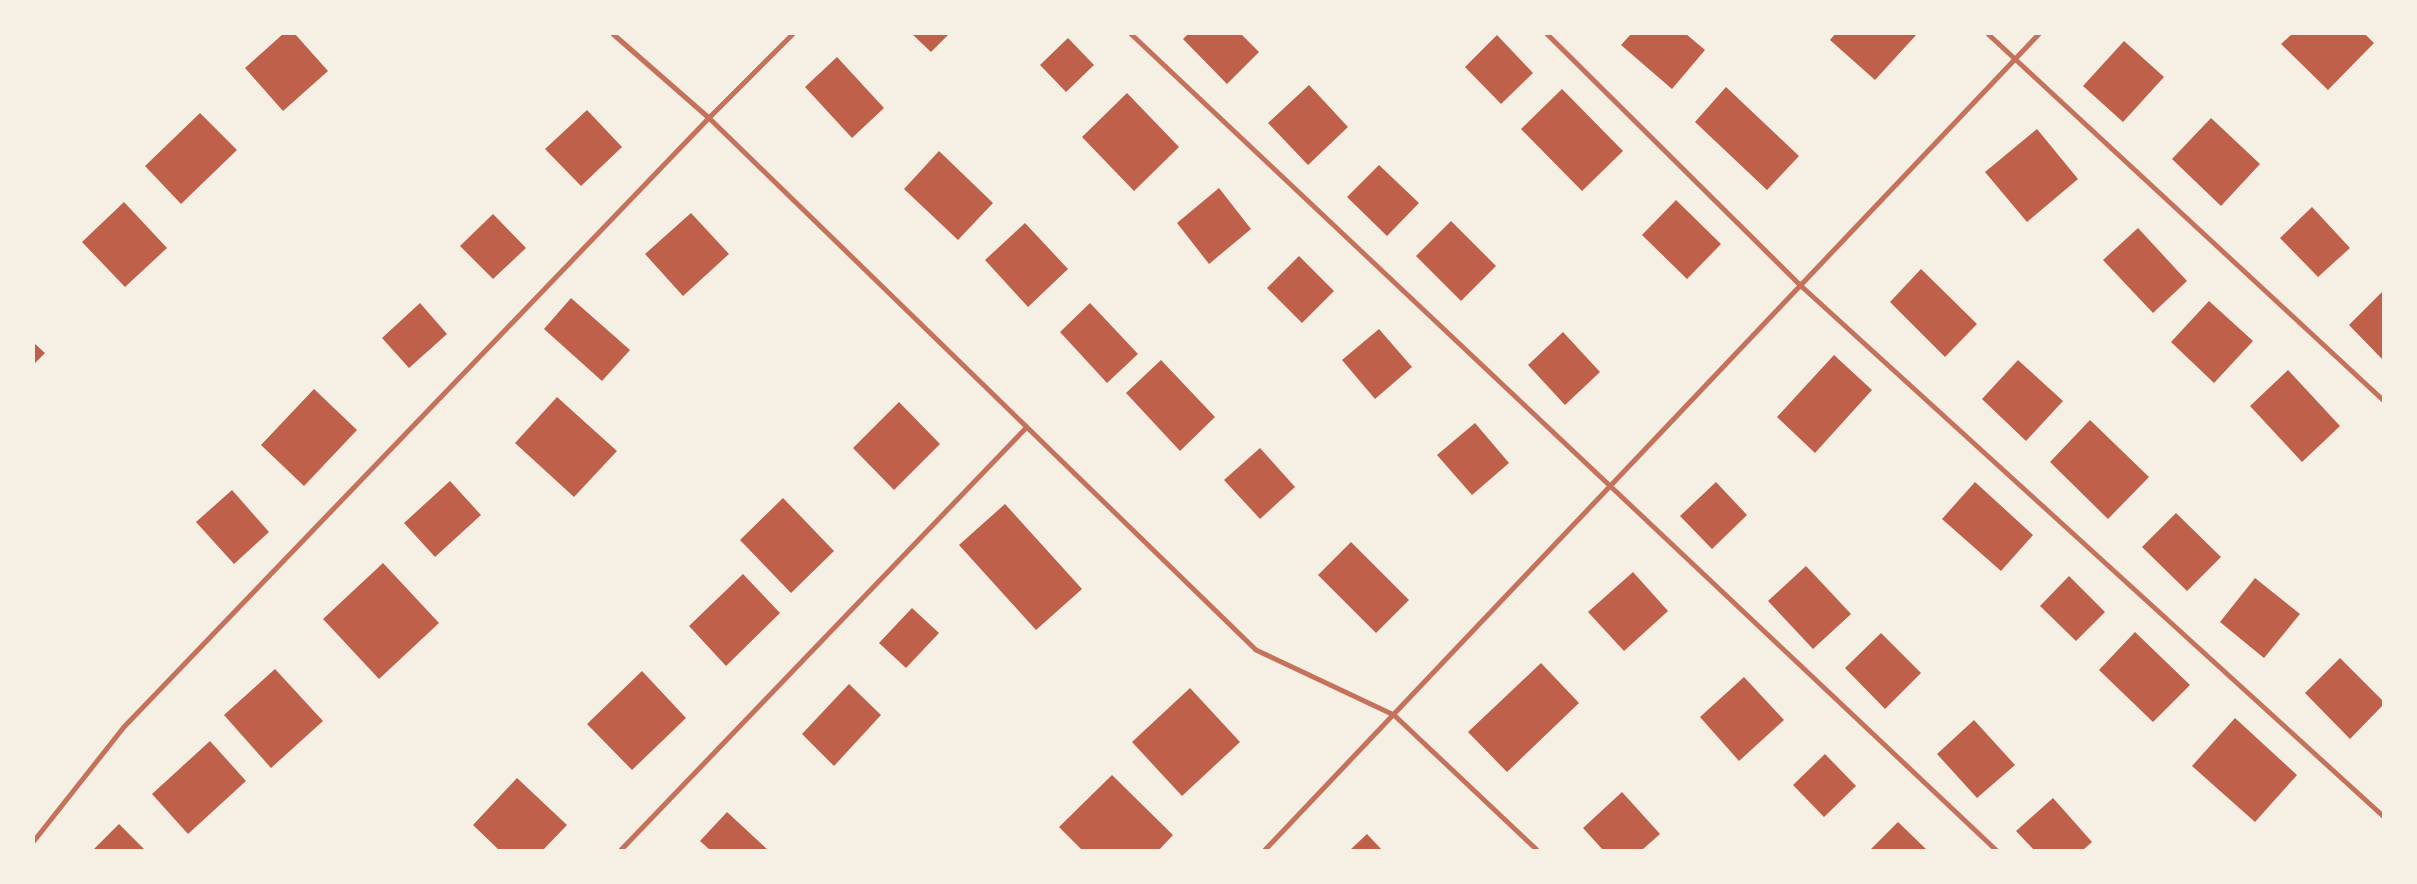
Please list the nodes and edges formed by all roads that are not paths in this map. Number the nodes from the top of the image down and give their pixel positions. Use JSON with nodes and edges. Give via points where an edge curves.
{"nodes":[{"id":1,"x":613,"y":34,"type":"edge"},
{"id":2,"x":793,"y":34,"type":"edge"},
{"id":3,"x":1131,"y":34,"type":"edge"},
{"id":4,"x":1547,"y":34,"type":"edge"},
{"id":5,"x":1988,"y":34,"type":"edge"},
{"id":6,"x":2040,"y":34,"type":"edge"},
{"id":7,"x":2015,"y":59,"type":"junction"},
{"id":8,"x":709,"y":118,"type":"junction"},
{"id":9,"x":1800,"y":285,"type":"junction"},
{"id":10,"x":2383,"y":400,"type":"edge"},
{"id":11,"x":1027,"y":428,"type":"junction"},
{"id":12,"x":1610,"y":486,"type":"junction"},
{"id":13,"x":1394,"y":715,"type":"junction"},
{"id":14,"x":2383,"y":816,"type":"edge"},
{"id":15,"x":34,"y":841,"type":"edge"},
{"id":16,"x":621,"y":850,"type":"edge"},
{"id":17,"x":1265,"y":850,"type":"edge"},
{"id":18,"x":1537,"y":850,"type":"edge"},
{"id":19,"x":1996,"y":850,"type":"edge"}],
"edges":[{"from":1,"to":8,"type":"street"},
{"from":2,"to":8,"type":"street"},
{"from":3,"to":12,"type":"street"},
{"from":4,"to":9,"type":"street"},
{"from":5,"to":7,"type":"street"},
{"from":6,"to":7,"type":"street"},
{"from":7,"to":9,"type":"street"},
{"from":7,"to":10,"type":"street"},
{"from":8,"to":11,"type":"street"},
{"from":8,"to":15,"type":"street","via":[[124,727]]},
{"from":9,"to":12,"type":"street"},
{"from":9,"to":14,"type":"street"},
{"from":11,"to":13,"type":"street","via":[[1256,650]]},
{"from":11,"to":16,"type":"street"},
{"from":12,"to":13,"type":"street"},
{"from":12,"to":19,"type":"street"},
{"from":13,"to":17,"type":"street"},
{"from":13,"to":18,"type":"street"}]}
